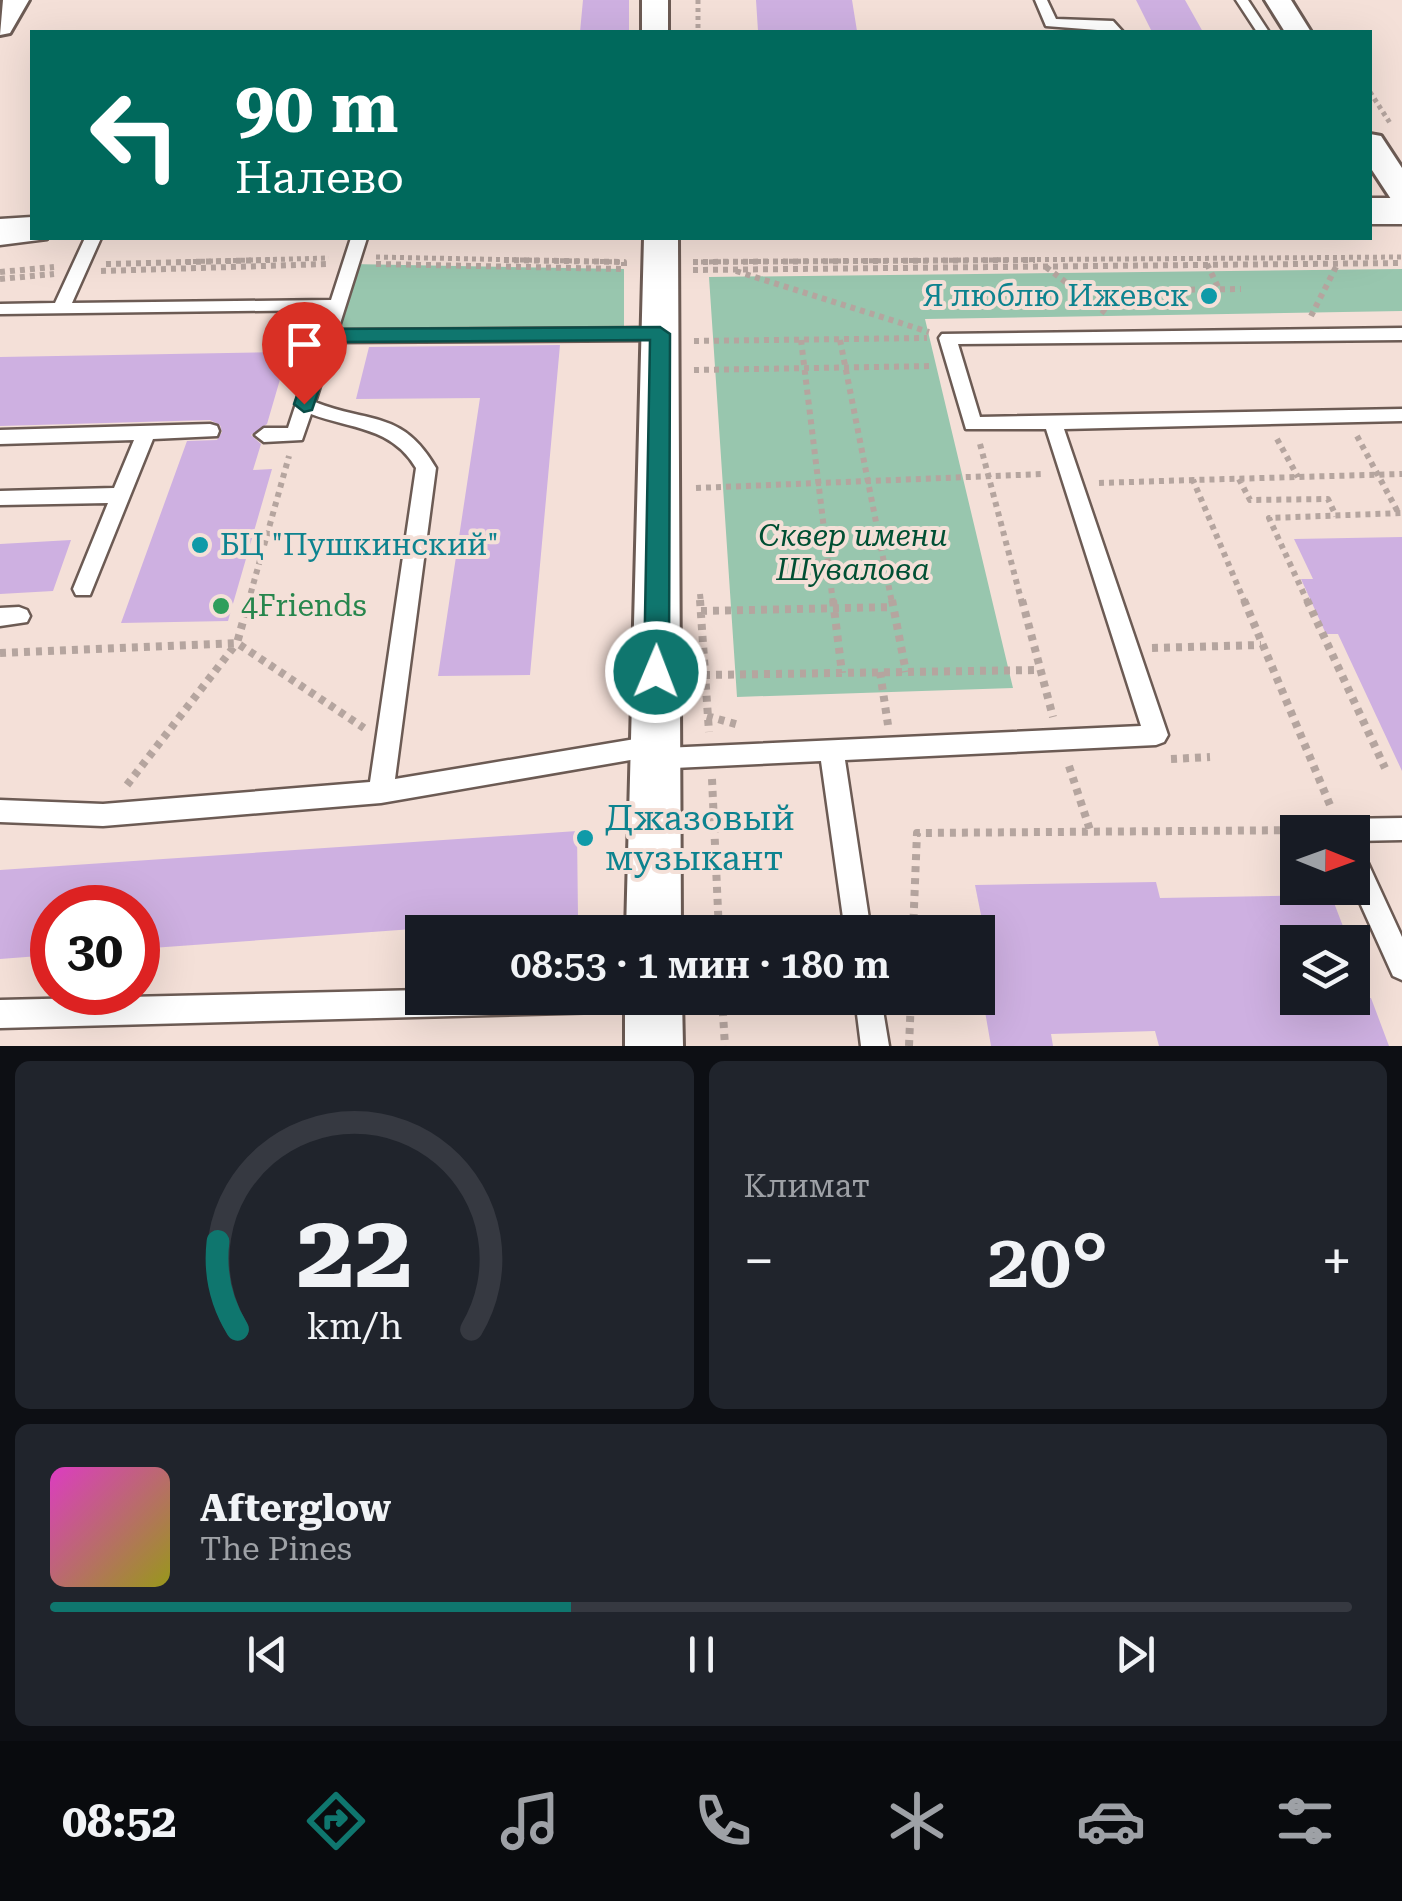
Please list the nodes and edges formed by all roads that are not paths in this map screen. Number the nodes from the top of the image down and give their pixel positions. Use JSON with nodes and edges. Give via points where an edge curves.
{"nodes":[{"id":1,"x":16,"y":0,"type":"edge"},
{"id":2,"x":655,"y":0,"type":"edge"},
{"id":3,"x":1041,"y":0,"type":"edge"},
{"id":4,"x":1242,"y":0,"type":"edge"},
{"id":5,"x":1278,"y":0,"type":"edge"},
{"id":6,"x":0,"y":26,"type":"edge"},
{"id":7,"x":655,"y":30,"type":"edge"},
{"id":8,"x":1116,"y":30,"type":"edge"},
{"id":9,"x":1262,"y":30,"type":"edge"},
{"id":10,"x":1297,"y":30,"type":"edge"},
{"id":11,"x":1379,"y":148,"type":"edge"},
{"id":12,"x":1402,"y":192,"type":"edge"},
{"id":13,"x":1402,"y":211,"type":"edge"},
{"id":14,"x":1372,"y":212,"type":"edge"},
{"id":15,"x":30,"y":230,"type":"edge"},
{"id":16,"x":0,"y":232,"type":"edge"},
{"id":17,"x":92,"y":240,"type":"edge"},
{"id":18,"x":358,"y":240,"type":"edge"},
{"id":19,"x":682,"y":256,"type":"edge"},
{"id":20,"x":337,"y":305,"type":"junction"},
{"id":21,"x":62,"y":307,"type":"junction"},
{"id":22,"x":0,"y":309,"type":"edge"},
{"id":23,"x":1402,"y":334,"type":"edge"},
{"id":24,"x":327,"y":336,"type":"junction"},
{"id":25,"x":676,"y":338,"type":"junction"},
{"id":26,"x":304,"y":404,"type":"junction"},
{"id":27,"x":1402,"y":414,"type":"edge"},
{"id":28,"x":1053,"y":423,"type":"junction"},
{"id":29,"x":210,"y":431,"type":"dead end"},
{"id":30,"x":146,"y":434,"type":"junction"},
{"id":31,"x":264,"y":435,"type":"dead end"},
{"id":32,"x":0,"y":437,"type":"edge"},
{"id":33,"x":122,"y":495,"type":"junction"},
{"id":34,"x":0,"y":498,"type":"edge"},
{"id":35,"x":82,"y":589,"type":"dead end"},
{"id":36,"x":653,"y":752,"type":"junction"},
{"id":37,"x":832,"y":753,"type":"junction"},
{"id":38,"x":381,"y":792,"type":"junction"},
{"id":39,"x":0,"y":810,"type":"edge"},
{"id":40,"x":1402,"y":828,"type":"edge"},
{"id":41,"x":1370,"y":830,"type":"edge"},
{"id":42,"x":1370,"y":896,"type":"edge"},
{"id":43,"x":654,"y":915,"type":"edge"},
{"id":44,"x":856,"y":915,"type":"edge"},
{"id":45,"x":1402,"y":968,"type":"edge"},
{"id":46,"x":405,"y":1004,"type":"edge"},
{"id":47,"x":0,"y":1014,"type":"edge"},
{"id":48,"x":654,"y":1015,"type":"edge"},
{"id":49,"x":870,"y":1015,"type":"edge"},
{"id":50,"x":654,"y":1046,"type":"edge"},
{"id":51,"x":875,"y":1046,"type":"edge"}],
"edges":[{"from":1,"to":6,"type":"street"},
{"from":2,"to":7,"type":"street"},
{"from":3,"to":8,"type":"lane","via":[[1052,23]]},
{"from":4,"to":9,"type":"lane"},
{"from":5,"to":10,"type":"street"},
{"from":11,"to":12,"type":"street"},
{"from":13,"to":14,"type":"main road"},
{"from":15,"to":16,"type":"main road"},
{"from":17,"to":21,"type":"lane"},
{"from":18,"to":20,"type":"lane"},
{"from":19,"to":25,"type":"street"},
{"from":20,"to":21,"type":"lane"},
{"from":20,"to":24,"type":"lane"},
{"from":21,"to":22,"type":"lane"},
{"from":23,"to":28,"type":"lane","via":[[948,338],[973,424]]},
{"from":24,"to":25,"type":"lane"},
{"from":24,"to":26,"type":"lane"},
{"from":25,"to":36,"type":"street"},
{"from":26,"to":31,"type":"lane","via":[[294,436]]},
{"from":26,"to":38,"type":"lane","via":[[395,430],[417,446],[426,468]]},
{"from":27,"to":28,"type":"lane"},
{"from":28,"to":37,"type":"lane","via":[[1156,735],[1064,752]]},
{"from":29,"to":30,"type":"lane"},
{"from":30,"to":32,"type":"lane"},
{"from":30,"to":33,"type":"lane"},
{"from":33,"to":34,"type":"lane"},
{"from":33,"to":35,"type":"lane"},
{"from":36,"to":37,"type":"lane","via":[[711,758]]},
{"from":36,"to":38,"type":"lane"},
{"from":36,"to":43,"type":"street"},
{"from":37,"to":44,"type":"lane"},
{"from":38,"to":39,"type":"lane","via":[[103,816]]},
{"from":40,"to":41,"type":"lane"},
{"from":42,"to":45,"type":"lane"},
{"from":46,"to":47,"type":"lane"},
{"from":48,"to":50,"type":"street"},
{"from":49,"to":51,"type":"lane"}]}
